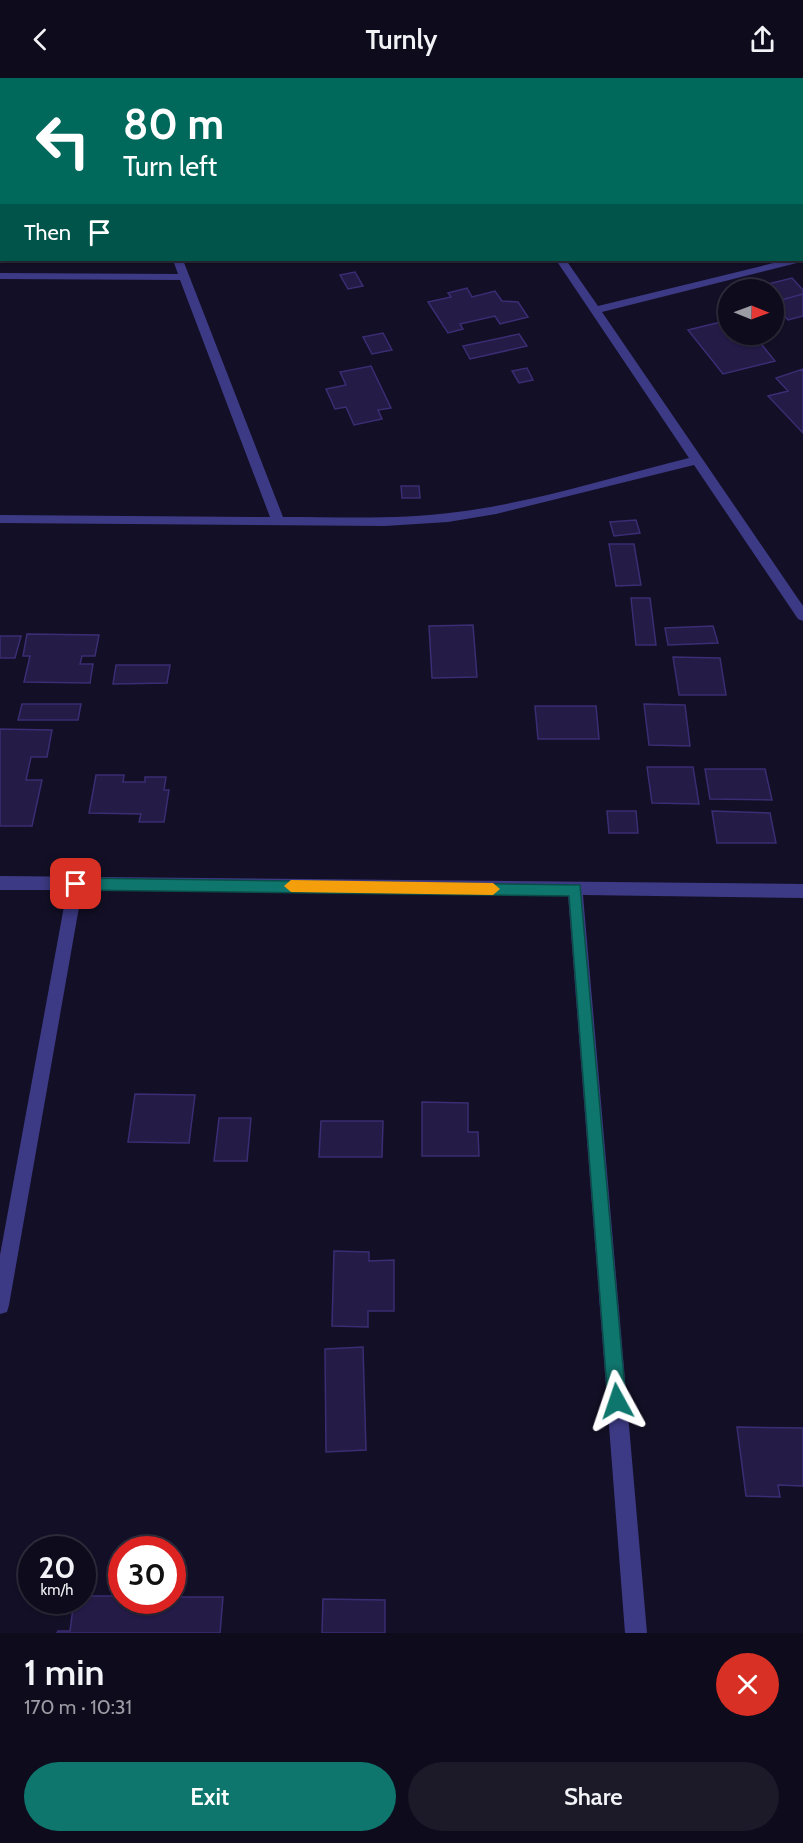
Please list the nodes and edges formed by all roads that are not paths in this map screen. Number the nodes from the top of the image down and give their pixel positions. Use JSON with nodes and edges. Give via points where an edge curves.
{"nodes":[{"id":1,"x":178,"y":261,"type":"edge"},
{"id":2,"x":562,"y":261,"type":"edge"},
{"id":3,"x":793,"y":261,"type":"edge"},
{"id":4,"x":0,"y":276,"type":"edge"},
{"id":5,"x":185,"y":277,"type":"junction"},
{"id":6,"x":596,"y":310,"type":"junction"},
{"id":7,"x":696,"y":460,"type":"junction"},
{"id":8,"x":0,"y":519,"type":"edge"},
{"id":9,"x":278,"y":521,"type":"junction"},
{"id":10,"x":803,"y":616,"type":"edge"},
{"id":11,"x":0,"y":883,"type":"edge"},
{"id":12,"x":76,"y":884,"type":"junction"},
{"id":13,"x":575,"y":890,"type":"junction"},
{"id":14,"x":803,"y":891,"type":"edge"},
{"id":15,"x":0,"y":1305,"type":"edge"},
{"id":16,"x":636,"y":1633,"type":"edge"}],
"edges":[{"from":1,"to":5,"type":"street"},
{"from":2,"to":6,"type":"street"},
{"from":3,"to":6,"type":"street"},
{"from":4,"to":5,"type":"street"},
{"from":5,"to":9,"type":"street"},
{"from":6,"to":7,"type":"street"},
{"from":7,"to":9,"type":"street","via":[[467,515],[385,522]]},
{"from":7,"to":10,"type":"street"},
{"from":8,"to":9,"type":"street"},
{"from":11,"to":12,"type":"street"},
{"from":12,"to":13,"type":"street"},
{"from":12,"to":15,"type":"street"},
{"from":13,"to":14,"type":"street"},
{"from":13,"to":16,"type":"street"}]}
